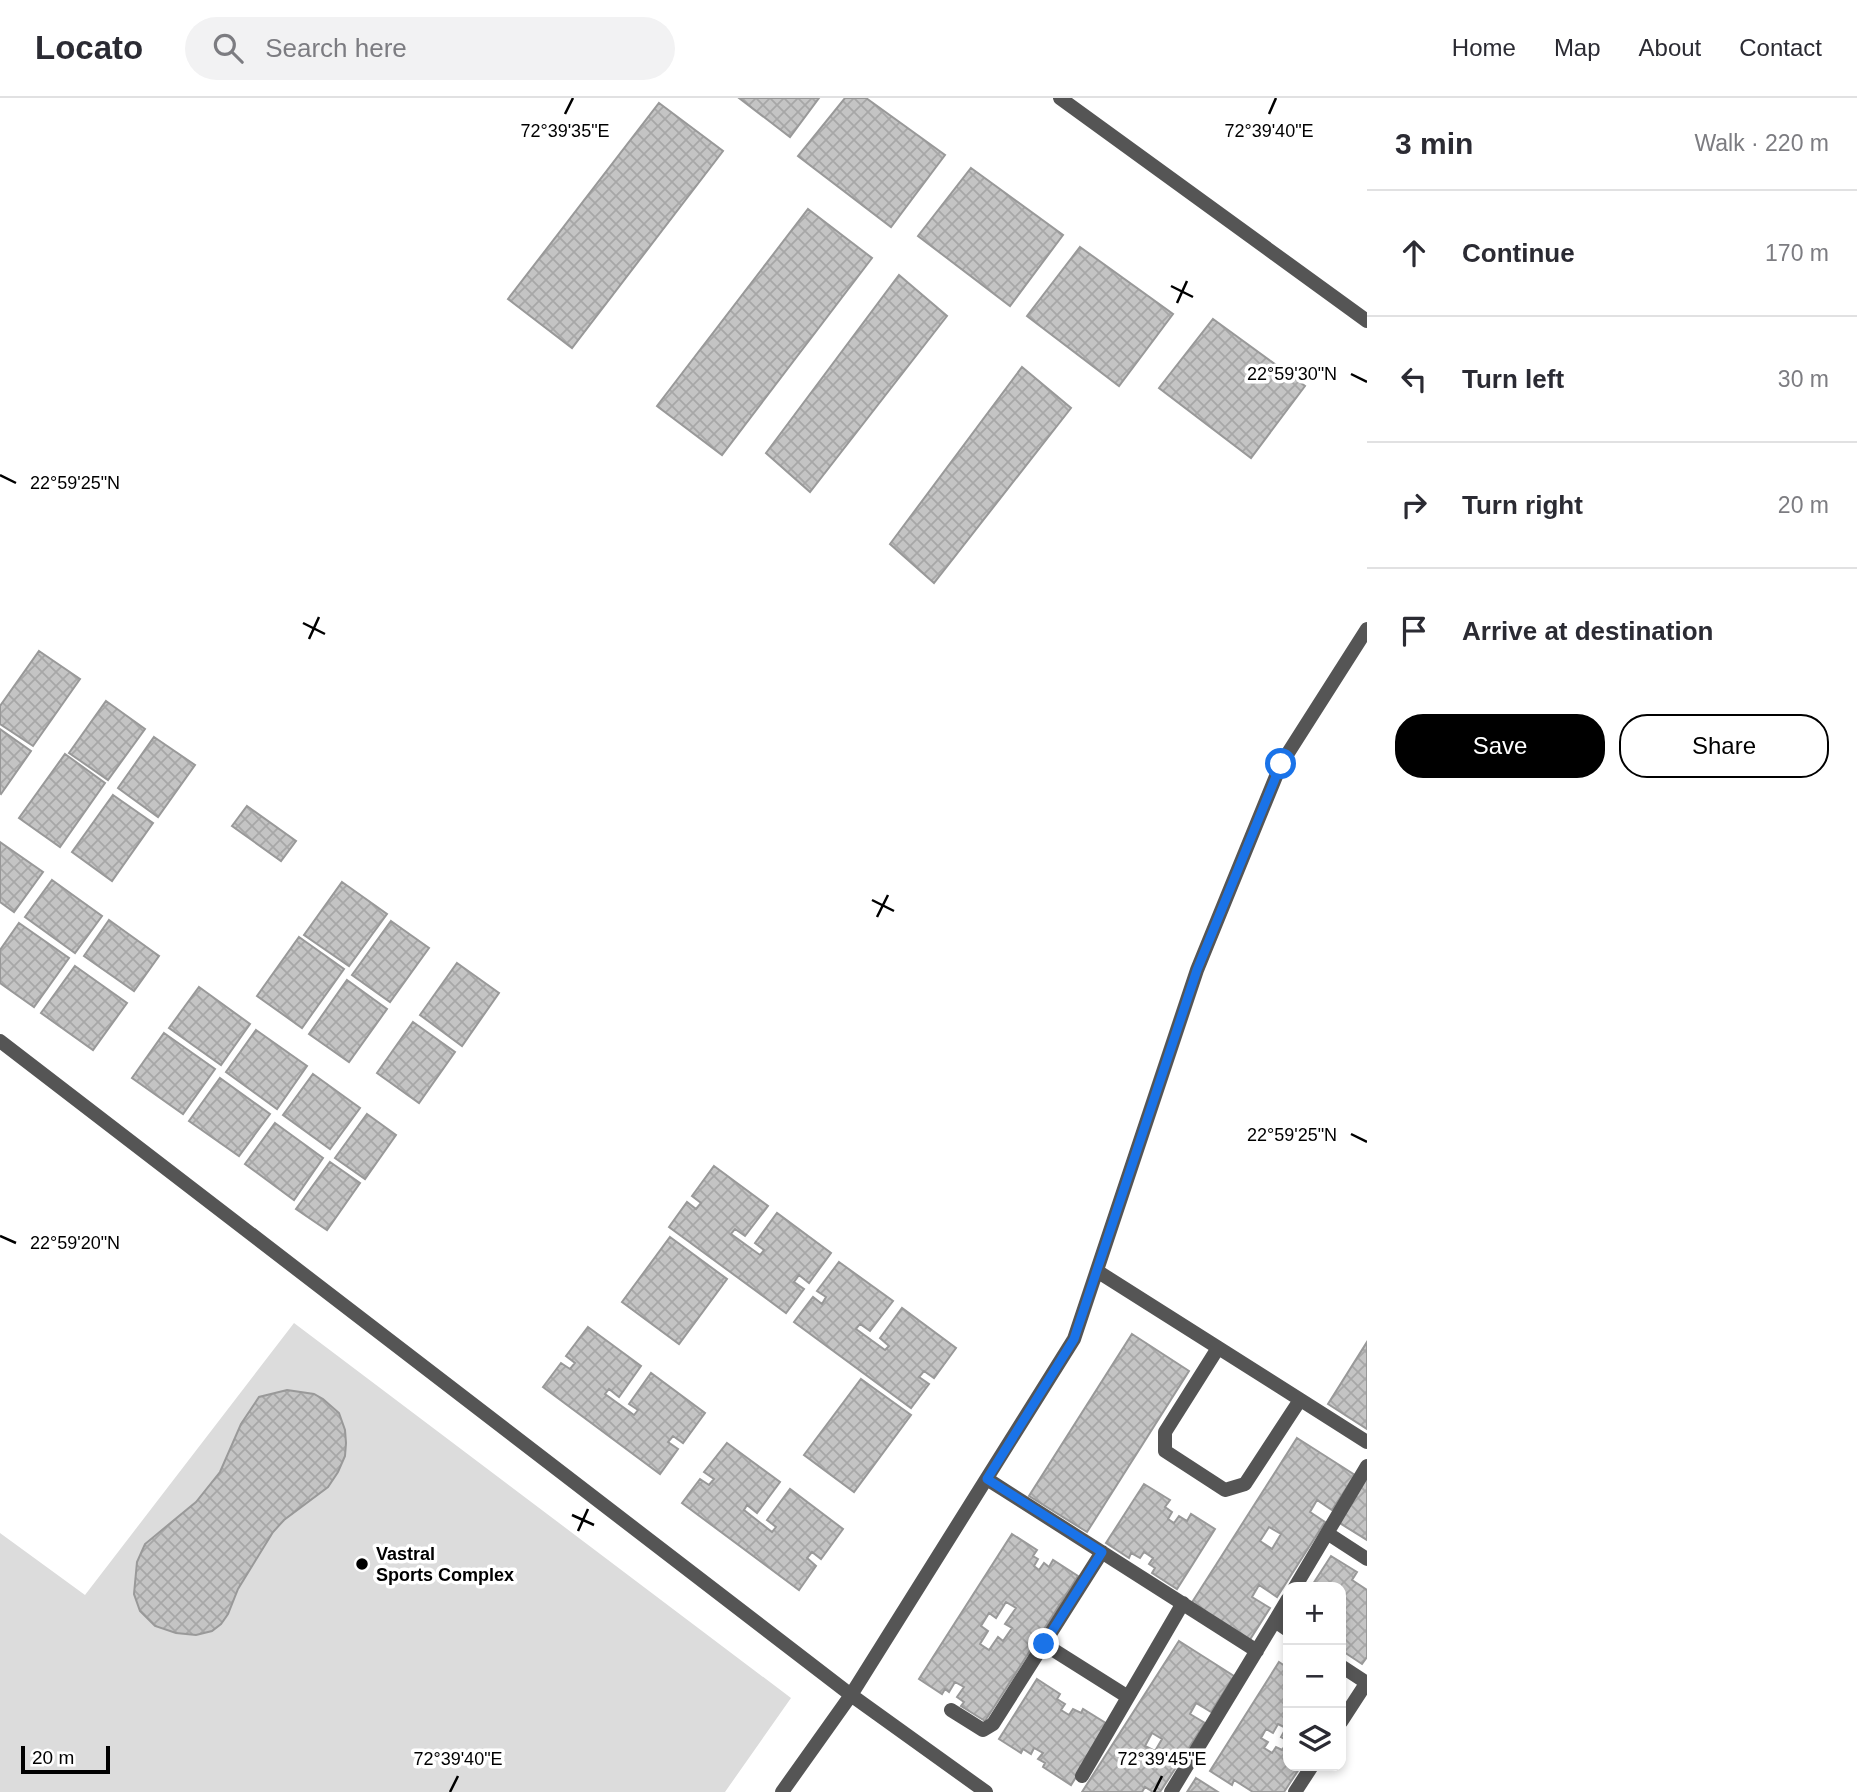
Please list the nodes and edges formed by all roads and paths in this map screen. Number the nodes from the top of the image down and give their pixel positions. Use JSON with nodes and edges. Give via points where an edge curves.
{"nodes":[{"id":1,"x":1060,"y":98,"type":"edge"},
{"id":2,"x":1367,"y":321,"type":"edge"},
{"id":3,"x":1367,"y":629,"type":"edge"},
{"id":4,"x":0,"y":1041,"type":"edge"},
{"id":5,"x":1097,"y":1271,"type":"junction"},
{"id":6,"x":1218,"y":1348,"type":"junction"},
{"id":7,"x":1300,"y":1400,"type":"junction"},
{"id":8,"x":1367,"y":1442,"type":"edge"},
{"id":9,"x":1367,"y":1466,"type":"edge"},
{"id":10,"x":987,"y":1479,"type":"junction"},
{"id":11,"x":1327,"y":1533,"type":"junction"},
{"id":12,"x":1102,"y":1552,"type":"junction"},
{"id":13,"x":1367,"y":1559,"type":"edge"},
{"id":14,"x":1298,"y":1582,"type":"edge"},
{"id":15,"x":1183,"y":1604,"type":"junction"},
{"id":16,"x":1283,"y":1607,"type":"edge"},
{"id":17,"x":1275,"y":1621,"type":"junction"},
{"id":18,"x":1283,"y":1627,"type":"edge"},
{"id":19,"x":1044,"y":1644,"type":"junction"},
{"id":20,"x":1258,"y":1651,"type":"junction"},
{"id":21,"x":1346,"y":1668,"type":"edge"},
{"id":22,"x":1367,"y":1683,"type":"edge"},
{"id":23,"x":851,"y":1695,"type":"junction"},
{"id":24,"x":1128,"y":1698,"type":"junction"},
{"id":25,"x":951,"y":1710,"type":"dead end"},
{"id":26,"x":1346,"y":1714,"type":"edge"},
{"id":27,"x":1309,"y":1771,"type":"edge"},
{"id":28,"x":1082,"y":1776,"type":"dead end"},
{"id":29,"x":782,"y":1792,"type":"edge"},
{"id":30,"x":986,"y":1792,"type":"edge"},
{"id":31,"x":1171,"y":1792,"type":"edge"},
{"id":32,"x":1295,"y":1792,"type":"edge"}],
"edges":[{"from":1,"to":2,"type":"street"},
{"from":3,"to":5,"type":"street","via":[[1281,764],[1197,970]]},
{"from":4,"to":23,"type":"street"},
{"from":5,"to":6,"type":"street"},
{"from":5,"to":10,"type":"street","via":[[1074,1339]]},
{"from":6,"to":7,"type":"street"},
{"from":6,"to":7,"type":"street","via":[[1165,1432],[1166,1451],[1225,1490],[1245,1484]]},
{"from":7,"to":8,"type":"street"},
{"from":9,"to":11,"type":"street"},
{"from":10,"to":12,"type":"street"},
{"from":10,"to":23,"type":"street"},
{"from":11,"to":13,"type":"street"},
{"from":11,"to":14,"type":"street"},
{"from":12,"to":15,"type":"street"},
{"from":12,"to":19,"type":"street"},
{"from":15,"to":20,"type":"street"},
{"from":15,"to":24,"type":"street"},
{"from":16,"to":17,"type":"street"},
{"from":17,"to":18,"type":"street"},
{"from":17,"to":20,"type":"street"},
{"from":19,"to":24,"type":"street"},
{"from":19,"to":25,"type":"street","via":[[993,1724],[984,1730]]},
{"from":20,"to":31,"type":"street"},
{"from":21,"to":22,"type":"street"},
{"from":22,"to":26,"type":"street"},
{"from":23,"to":29,"type":"street"},
{"from":23,"to":30,"type":"street"},
{"from":24,"to":28,"type":"street"},
{"from":27,"to":32,"type":"street"}]}
